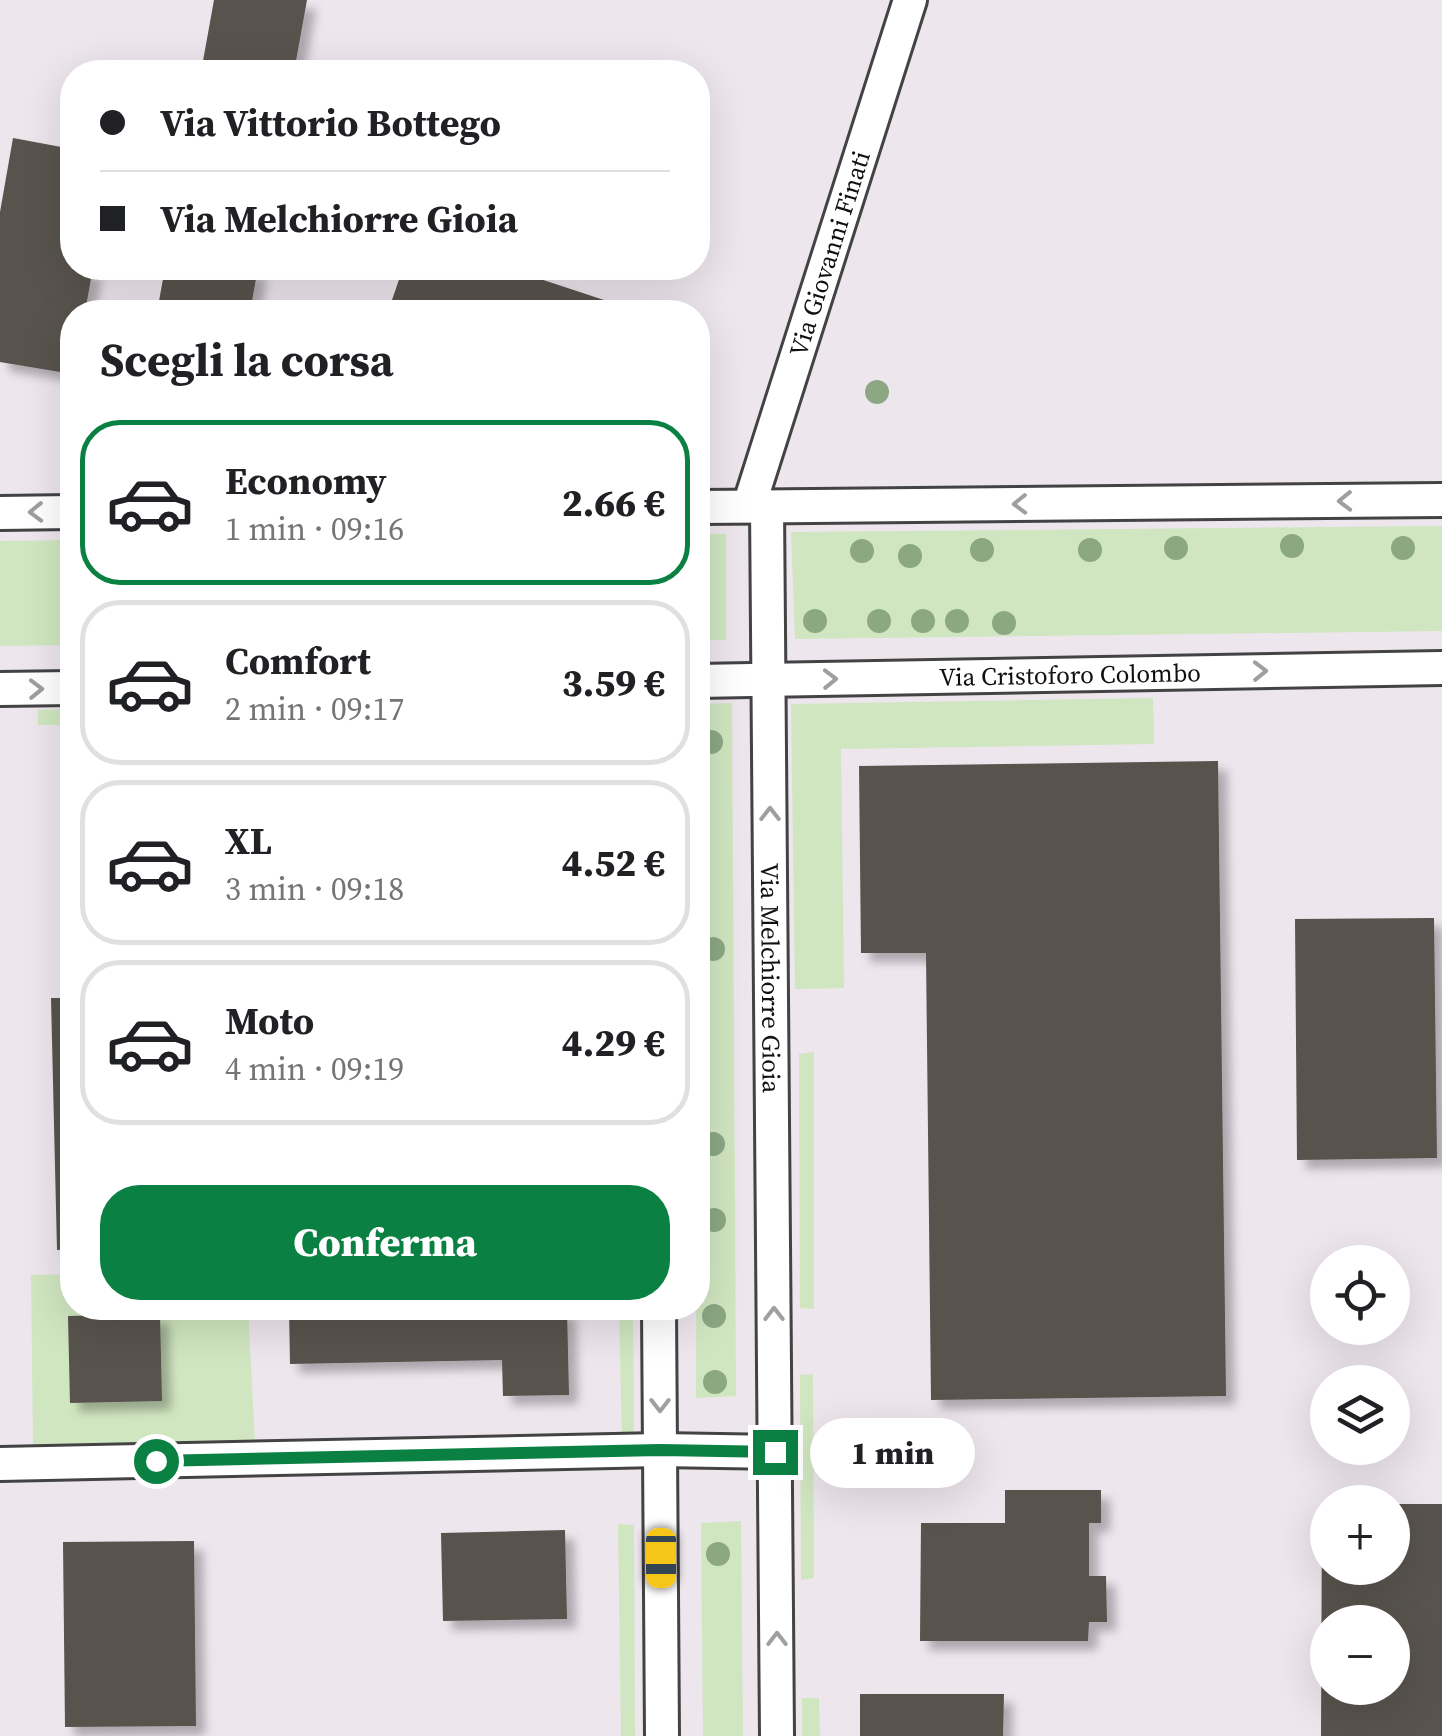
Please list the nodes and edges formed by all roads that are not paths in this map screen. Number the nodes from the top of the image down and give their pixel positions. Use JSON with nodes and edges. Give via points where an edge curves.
{"nodes":[{"id":1,"x":910,"y":0,"type":"edge"},
{"id":2,"x":1442,"y":500,"type":"edge"},
{"id":3,"x":710,"y":506,"type":"edge"},
{"id":4,"x":758,"y":506,"type":"junction"},
{"id":5,"x":60,"y":512,"type":"edge"},
{"id":6,"x":0,"y":513,"type":"edge"},
{"id":7,"x":1442,"y":668,"type":"edge"},
{"id":8,"x":769,"y":680,"type":"junction"},
{"id":9,"x":710,"y":681,"type":"edge"},
{"id":10,"x":60,"y":688,"type":"edge"},
{"id":11,"x":0,"y":689,"type":"edge"},
{"id":12,"x":660,"y":1320,"type":"edge"},
{"id":13,"x":660,"y":1450,"type":"junction"},
{"id":14,"x":775,"y":1452,"type":"junction"},
{"id":15,"x":0,"y":1464,"type":"edge"},
{"id":16,"x":662,"y":1736,"type":"edge"},
{"id":17,"x":777,"y":1736,"type":"edge"}],
"edges":[{"from":1,"to":4,"type":"street","name":"Via Giovanni Finati"},
{"from":2,"to":4,"type":"street","one_way":true},
{"from":3,"to":4,"type":"street"},
{"from":4,"to":8,"type":"street","name":"Via Melchiorre Gioia"},
{"from":5,"to":6,"type":"street","one_way":true},
{"from":8,"to":7,"type":"street","name":"Via Cristoforo Colombo","one_way":true},
{"from":8,"to":9,"type":"street","name":"Via Cristoforo Colombo"},
{"from":14,"to":8,"type":"street","name":"Via Melchiorre Gioia","one_way":true},
{"from":11,"to":10,"type":"street","one_way":true},
{"from":12,"to":13,"type":"street","one_way":true},
{"from":13,"to":14,"type":"street"},
{"from":13,"to":15,"type":"street"},
{"from":13,"to":16,"type":"street"},
{"from":17,"to":14,"type":"street","name":"Via Melchiorre Gioia","one_way":true}]}
